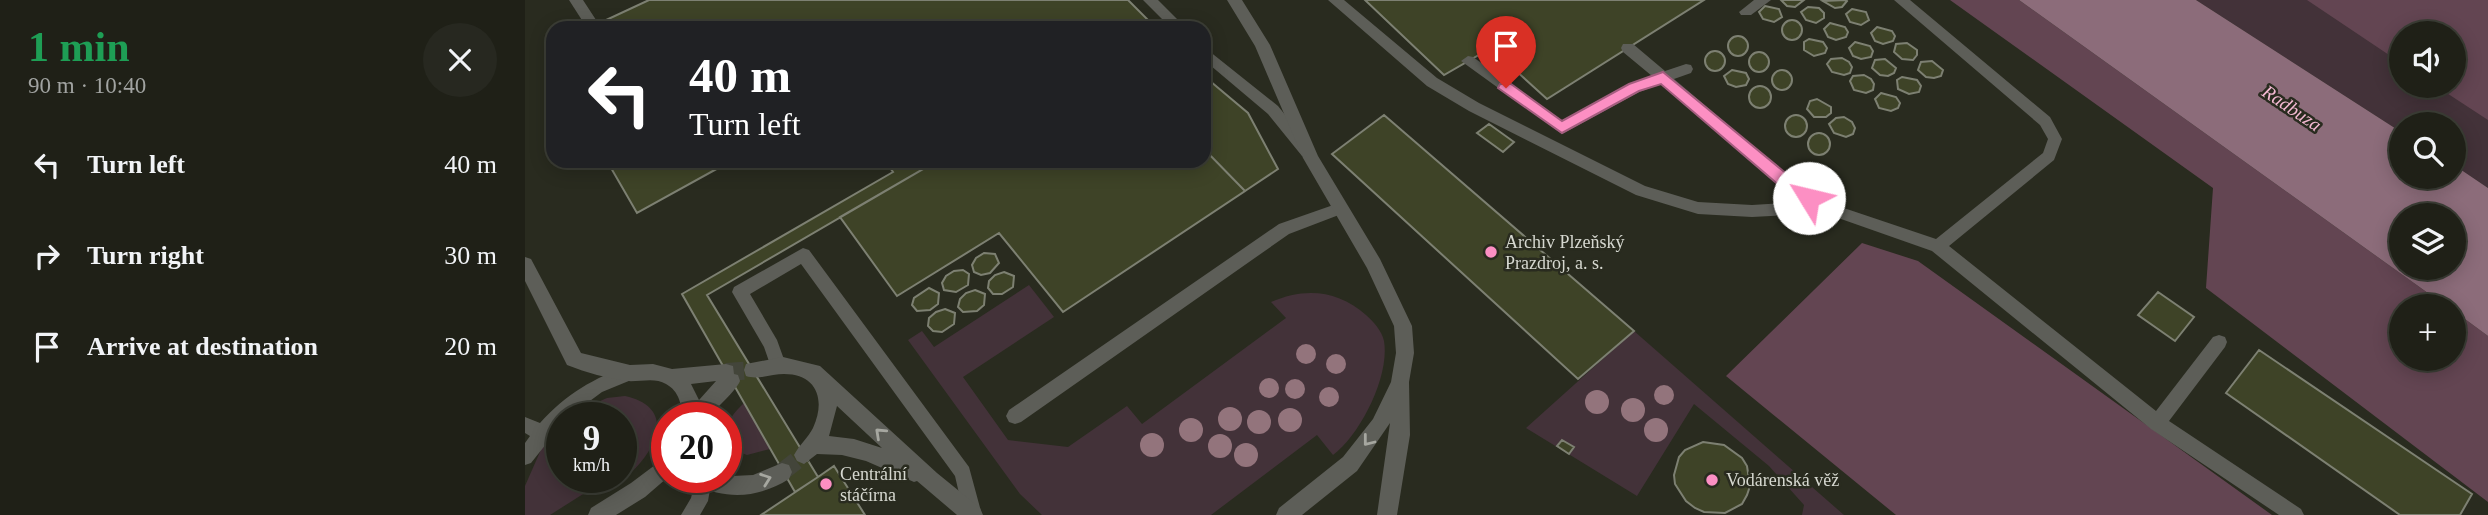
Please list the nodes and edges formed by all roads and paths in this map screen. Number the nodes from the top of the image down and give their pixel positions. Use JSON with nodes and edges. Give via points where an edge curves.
{"nodes":[{"id":1,"x":576,"y":0,"type":"edge"},
{"id":2,"x":1150,"y":0,"type":"edge"},
{"id":3,"x":1234,"y":0,"type":"edge"},
{"id":4,"x":1335,"y":0,"type":"edge"},
{"id":5,"x":1764,"y":0,"type":"edge"},
{"id":6,"x":1901,"y":0,"type":"edge"},
{"id":7,"x":1746,"y":12,"type":"dead end"},
{"id":8,"x":590,"y":21,"type":"edge"},
{"id":9,"x":1172,"y":21,"type":"edge"},
{"id":10,"x":1628,"y":48,"type":"dead end"},
{"id":11,"x":1211,"y":58,"type":"edge"},
{"id":12,"x":1468,"y":61,"type":"dead end"},
{"id":13,"x":1686,"y":69,"type":"dead end"},
{"id":14,"x":1663,"y":78,"type":"junction"},
{"id":15,"x":1311,"y":158,"type":"junction"},
{"id":16,"x":1823,"y":207,"type":"junction"},
{"id":17,"x":1339,"y":209,"type":"junction"},
{"id":18,"x":1938,"y":246,"type":"junction"},
{"id":19,"x":525,"y":264,"type":"edge"},
{"id":20,"x":2219,"y":342,"type":"dead end"},
{"id":21,"x":778,"y":365,"type":"junction"},
{"id":22,"x":753,"y":370,"type":"tunnel mouth"},
{"id":23,"x":630,"y":373,"type":"junction"},
{"id":24,"x":672,"y":377,"type":"junction"},
{"id":25,"x":1400,"y":382,"type":"junction"},
{"id":26,"x":824,"y":385,"type":"junction"},
{"id":27,"x":691,"y":402,"type":"edge"},
{"id":28,"x":708,"y":402,"type":"edge"},
{"id":29,"x":1015,"y":416,"type":"dead end"},
{"id":30,"x":2157,"y":423,"type":"junction"},
{"id":31,"x":525,"y":425,"type":"edge"},
{"id":32,"x":543,"y":433,"type":"junction"},
{"id":33,"x":525,"y":457,"type":"edge"},
{"id":34,"x":782,"y":472,"type":"tunnel mouth"},
{"id":35,"x":651,"y":479,"type":"edge"},
{"id":36,"x":930,"y":480,"type":"junction"},
{"id":37,"x":651,"y":485,"type":"edge"},
{"id":38,"x":742,"y":486,"type":"edge"},
{"id":39,"x":638,"y":490,"type":"junction"},
{"id":40,"x":700,"y":493,"type":"edge"},
{"id":41,"x":599,"y":515,"type":"edge"},
{"id":42,"x":689,"y":515,"type":"edge"},
{"id":43,"x":973,"y":515,"type":"edge"},
{"id":44,"x":1286,"y":515,"type":"edge"},
{"id":45,"x":1387,"y":515,"type":"edge"},
{"id":46,"x":2295,"y":515,"type":"edge"}],
"edges":[{"from":1,"to":8,"type":"lane"},
{"from":2,"to":9,"type":"lane"},
{"from":3,"to":15,"type":"street","via":[[1262,45]]},
{"from":4,"to":16,"type":"lane","via":[[1432,82],[1641,191],[1698,208]]},
{"from":5,"to":7,"type":"lane"},
{"from":6,"to":18,"type":"lane","via":[[2045,121],[2055,139],[2049,156]]},
{"from":10,"to":14,"type":"lane"},
{"from":11,"to":15,"type":"lane","via":[[1273,110]]},
{"from":12,"to":14,"type":"lane","via":[[1562,128],[1634,88]]},
{"from":13,"to":14,"type":"lane"},
{"from":14,"to":16,"type":"lane","via":[[1794,189]]},
{"from":15,"to":17,"type":"street"},
{"from":16,"to":18,"type":"lane"},
{"from":17,"to":25,"type":"street","via":[[1374,264],[1403,326]]},
{"from":17,"to":29,"type":"lane","via":[[1284,229]]},
{"from":18,"to":30,"type":"lane"},
{"from":19,"to":23,"type":"street","via":[[574,359]]},
{"from":20,"to":30,"type":"lane"},
{"from":21,"to":22,"type":"street"},
{"from":21,"to":26,"type":"street","via":[[813,372]]},
{"from":21,"to":43,"type":"lane","via":[[740,292],[803,255],[963,473]]},
{"from":23,"to":24,"type":"street"},
{"from":23,"to":32,"type":"lane","via":[[580,394]]},
{"from":24,"to":27,"type":"street","via":[[686,389]]},
{"from":24,"to":28,"type":"street","via":[[729,377]]},
{"from":25,"to":44,"type":"street","one_way":true,"via":[[1380,425],[1350,464]]},
{"from":25,"to":45,"type":"street","via":[[1400,435]]},
{"from":36,"to":26,"type":"street","one_way":true},
{"from":26,"to":36,"type":"street","via":[[829,403],[826,423],[809,450],[832,444],[863,448]]},
{"from":30,"to":46,"type":"lane"},
{"from":31,"to":32,"type":"lane"},
{"from":32,"to":33,"type":"lane"},
{"from":38,"to":34,"type":"street","one_way":true},
{"from":35,"to":39,"type":"street"},
{"from":36,"to":43,"type":"street"},
{"from":37,"to":39,"type":"street"},
{"from":39,"to":41,"type":"street"},
{"from":40,"to":42,"type":"lane"}]}
